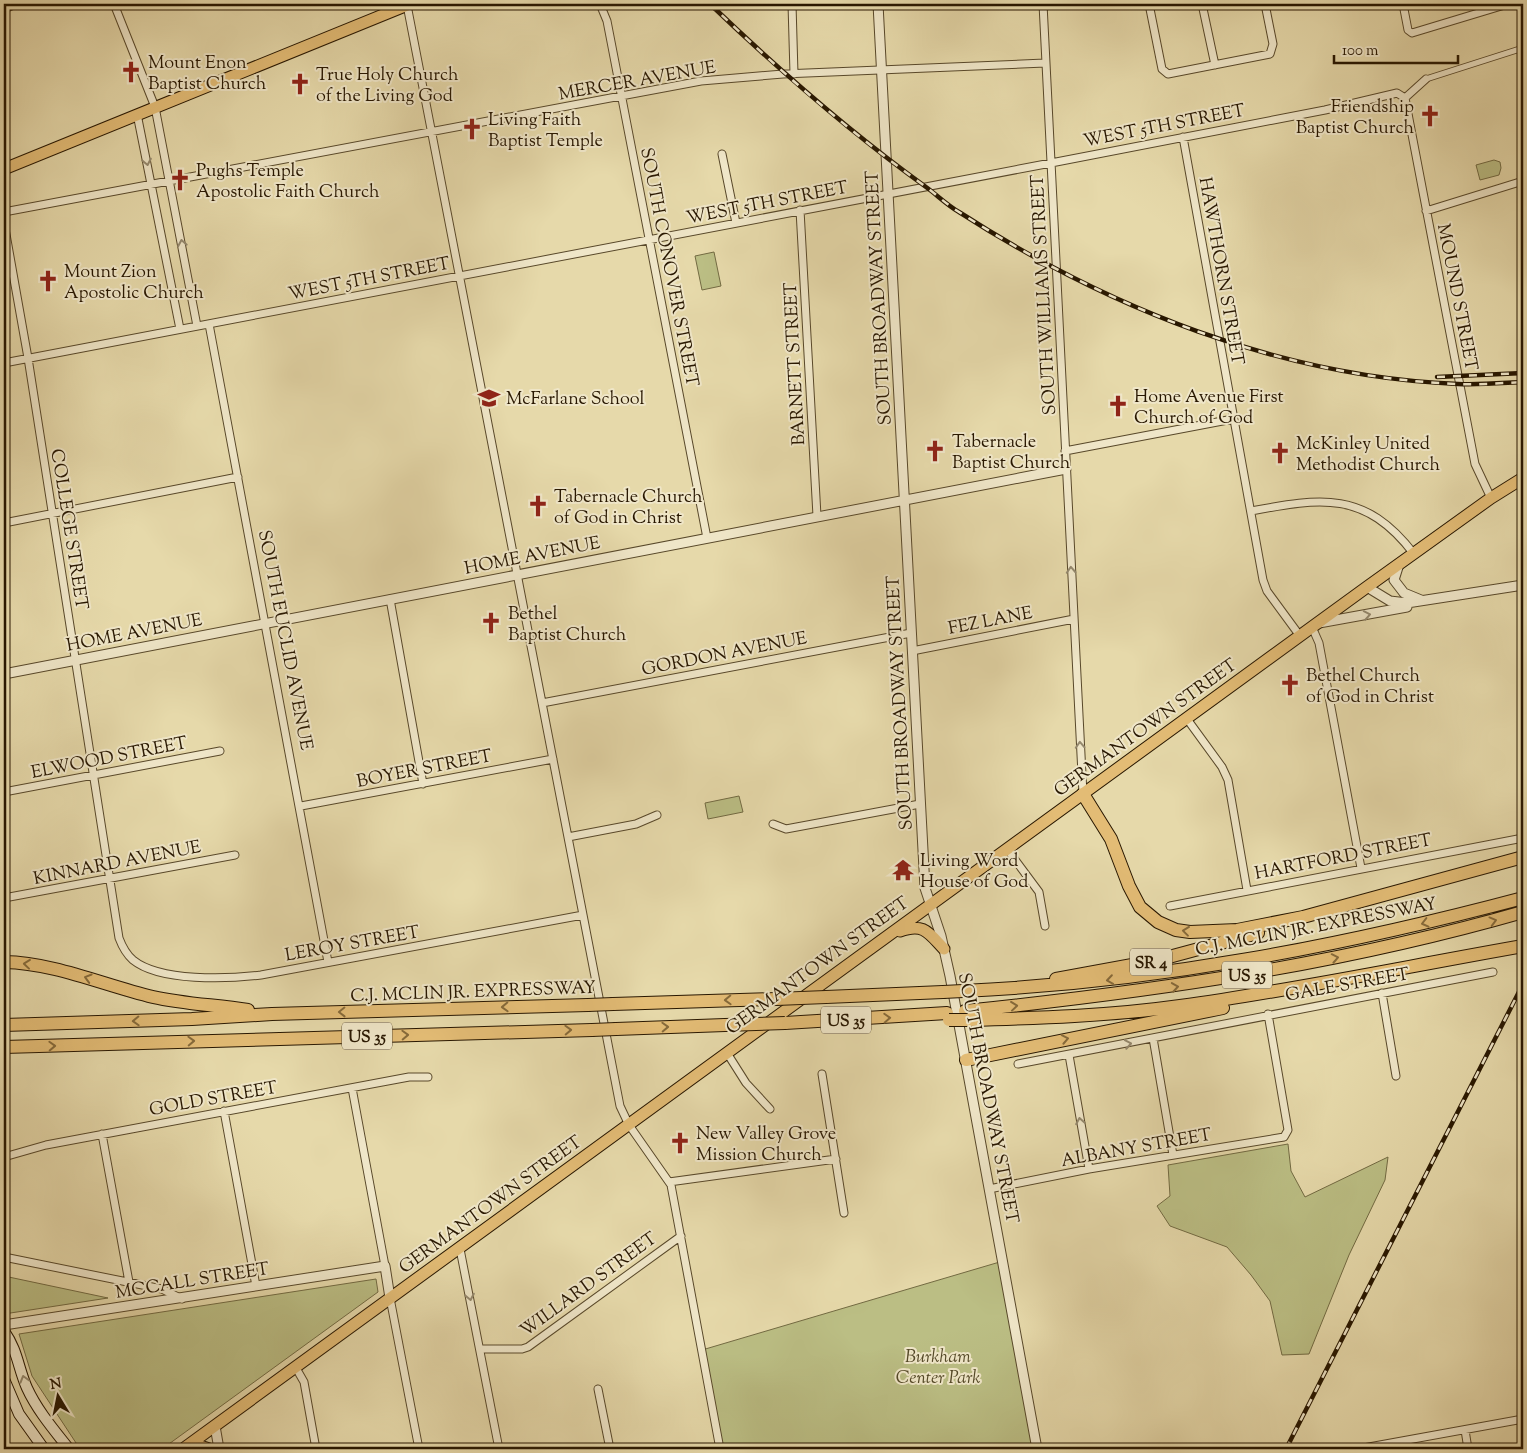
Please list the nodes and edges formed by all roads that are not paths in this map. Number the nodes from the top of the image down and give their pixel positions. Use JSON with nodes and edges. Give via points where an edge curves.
{"nodes":[{"id":1,"x":16,"y":4,"type":"edge"},
{"id":2,"x":114,"y":4,"type":"edge"},
{"id":3,"x":409,"y":4,"type":"edge"},
{"id":4,"x":600,"y":4,"type":"edge"},
{"id":5,"x":792,"y":4,"type":"edge"},
{"id":6,"x":878,"y":4,"type":"edge"},
{"id":7,"x":1043,"y":4,"type":"edge"},
{"id":8,"x":1149,"y":4,"type":"edge"},
{"id":9,"x":1202,"y":4,"type":"edge"},
{"id":10,"x":1265,"y":4,"type":"edge"},
{"id":11,"x":1403,"y":4,"type":"edge"},
{"id":12,"x":1508,"y":4,"type":"edge"},
{"id":13,"x":4,"y":9,"type":"edge"},
{"id":14,"x":1523,"y":48,"type":"edge"},
{"id":15,"x":1045,"y":63,"type":"junction"},
{"id":16,"x":1215,"y":65,"type":"junction"},
{"id":17,"x":882,"y":71,"type":"junction"},
{"id":18,"x":794,"y":74,"type":"junction"},
{"id":19,"x":1426,"y":79,"type":"joint"},
{"id":20,"x":621,"y":97,"type":"junction"},
{"id":21,"x":1405,"y":98,"type":"junction"},
{"id":22,"x":156,"y":107,"type":"junction"},
{"id":23,"x":137,"y":114,"type":"junction"},
{"id":24,"x":432,"y":133,"type":"junction"},
{"id":25,"x":1183,"y":137,"type":"junction"},
{"id":26,"x":722,"y":154,"type":"dead end"},
{"id":27,"x":1051,"y":163,"type":"junction"},
{"id":28,"x":4,"y":169,"type":"edge"},
{"id":29,"x":1523,"y":181,"type":"edge"},
{"id":30,"x":170,"y":182,"type":"junction"},
{"id":31,"x":151,"y":185,"type":"junction"},
{"id":32,"x":889,"y":194,"type":"junction"},
{"id":33,"x":800,"y":210,"type":"junction"},
{"id":34,"x":1426,"y":211,"type":"junction"},
{"id":35,"x":4,"y":212,"type":"edge"},
{"id":36,"x":4,"y":223,"type":"edge"},
{"id":37,"x":736,"y":223,"type":"junction"},
{"id":38,"x":649,"y":240,"type":"junction"},
{"id":39,"x":460,"y":276,"type":"junction"},
{"id":40,"x":209,"y":324,"type":"junction"},
{"id":41,"x":197,"y":326,"type":"junction"},
{"id":42,"x":180,"y":329,"type":"junction"},
{"id":43,"x":28,"y":358,"type":"junction"},
{"id":44,"x":4,"y":363,"type":"edge"},
{"id":45,"x":1234,"y":419,"type":"junction"},
{"id":46,"x":1065,"y":451,"type":"junction"},
{"id":47,"x":1066,"y":470,"type":"junction"},
{"id":48,"x":238,"y":477,"type":"junction"},
{"id":49,"x":1523,"y":478,"type":"edge"},
{"id":50,"x":1491,"y":498,"type":"junction"},
{"id":51,"x":904,"y":499,"type":"junction"},
{"id":52,"x":1250,"y":511,"type":"junction"},
{"id":53,"x":52,"y":514,"type":"junction"},
{"id":54,"x":817,"y":516,"type":"junction"},
{"id":55,"x":4,"y":523,"type":"edge"},
{"id":56,"x":707,"y":538,"type":"junction"},
{"id":57,"x":1414,"y":554,"type":"junction"},
{"id":58,"x":1399,"y":564,"type":"junction"},
{"id":59,"x":516,"y":574,"type":"junction"},
{"id":60,"x":1523,"y":585,"type":"edge"},
{"id":61,"x":1366,"y":587,"type":"junction"},
{"id":62,"x":390,"y":599,"type":"junction"},
{"id":63,"x":1440,"y":599,"type":"junction"},
{"id":64,"x":1428,"y":600,"type":"junction"},
{"id":65,"x":1074,"y":619,"type":"junction"},
{"id":66,"x":266,"y":622,"type":"junction"},
{"id":67,"x":1315,"y":625,"type":"junction"},
{"id":68,"x":911,"y":634,"type":"junction"},
{"id":69,"x":1300,"y":636,"type":"junction"},
{"id":70,"x":912,"y":651,"type":"junction"},
{"id":71,"x":75,"y":660,"type":"junction"},
{"id":72,"x":4,"y":674,"type":"edge"},
{"id":73,"x":542,"y":703,"type":"junction"},
{"id":74,"x":1187,"y":719,"type":"junction"},
{"id":75,"x":220,"y":751,"type":"dead end"},
{"id":76,"x":553,"y":759,"type":"junction"},
{"id":77,"x":94,"y":776,"type":"junction"},
{"id":78,"x":423,"y":784,"type":"junction"},
{"id":79,"x":4,"y":792,"type":"edge"},
{"id":80,"x":1083,"y":794,"type":"junction"},
{"id":81,"x":920,"y":804,"type":"junction"},
{"id":82,"x":301,"y":806,"type":"junction"},
{"id":83,"x":657,"y":815,"type":"dead end"},
{"id":84,"x":773,"y":824,"type":"dead end"},
{"id":85,"x":568,"y":837,"type":"junction"},
{"id":86,"x":1523,"y":838,"type":"edge"},
{"id":87,"x":1007,"y":849,"type":"junction"},
{"id":88,"x":235,"y":855,"type":"dead end"},
{"id":89,"x":1523,"y":856,"type":"edge"},
{"id":90,"x":1361,"y":868,"type":"junction"},
{"id":91,"x":110,"y":878,"type":"junction"},
{"id":92,"x":1247,"y":890,"type":"junction"},
{"id":93,"x":4,"y":898,"type":"edge"},
{"id":94,"x":1523,"y":898,"type":"edge"},
{"id":95,"x":932,"y":904,"type":"junction"},
{"id":96,"x":1170,"y":906,"type":"dead end"},
{"id":97,"x":1523,"y":912,"type":"edge"},
{"id":98,"x":583,"y":915,"type":"junction"},
{"id":99,"x":1303,"y":917,"type":"junction"},
{"id":100,"x":1045,"y":926,"type":"dead end"},
{"id":101,"x":896,"y":932,"type":"junction"},
{"id":102,"x":1523,"y":946,"type":"edge"},
{"id":103,"x":944,"y":949,"type":"junction"},
{"id":104,"x":129,"y":956,"type":"joint"},
{"id":105,"x":4,"y":962,"type":"edge"},
{"id":106,"x":328,"y":962,"type":"junction"},
{"id":107,"x":1493,"y":972,"type":"dead end"},
{"id":108,"x":995,"y":990,"type":"junction"},
{"id":109,"x":1382,"y":992,"type":"junction"},
{"id":110,"x":1268,"y":993,"type":"junction"},
{"id":111,"x":272,"y":1014,"type":"junction"},
{"id":112,"x":1268,"y":1014,"type":"junction"},
{"id":113,"x":967,"y":1015,"type":"junction"},
{"id":114,"x":4,"y":1025,"type":"edge"},
{"id":115,"x":1153,"y":1038,"type":"junction"},
{"id":116,"x":4,"y":1047,"type":"edge"},
{"id":117,"x":727,"y":1052,"type":"junction"},
{"id":118,"x":1069,"y":1055,"type":"junction"},
{"id":119,"x":966,"y":1060,"type":"junction"},
{"id":120,"x":1018,"y":1064,"type":"dead end"},
{"id":121,"x":822,"y":1074,"type":"dead end"},
{"id":122,"x":1396,"y":1076,"type":"dead end"},
{"id":123,"x":428,"y":1077,"type":"dead end"},
{"id":124,"x":352,"y":1088,"type":"junction"},
{"id":125,"x":770,"y":1109,"type":"dead end"},
{"id":126,"x":224,"y":1111,"type":"junction"},
{"id":127,"x":629,"y":1125,"type":"junction"},
{"id":128,"x":102,"y":1134,"type":"junction"},
{"id":129,"x":1172,"y":1156,"type":"junction"},
{"id":130,"x":4,"y":1157,"type":"edge"},
{"id":131,"x":836,"y":1160,"type":"junction"},
{"id":132,"x":1089,"y":1169,"type":"junction"},
{"id":133,"x":669,"y":1182,"type":"junction"},
{"id":134,"x":990,"y":1189,"type":"junction"},
{"id":135,"x":844,"y":1213,"type":"dead end"},
{"id":136,"x":681,"y":1236,"type":"junction"},
{"id":137,"x":460,"y":1249,"type":"junction"},
{"id":138,"x":4,"y":1256,"type":"edge"},
{"id":139,"x":385,"y":1266,"type":"junction"},
{"id":140,"x":129,"y":1282,"type":"junction"},
{"id":141,"x":256,"y":1286,"type":"junction"},
{"id":142,"x":390,"y":1298,"type":"junction"},
{"id":143,"x":182,"y":1299,"type":"junction"},
{"id":144,"x":4,"y":1325,"type":"edge"},
{"id":145,"x":4,"y":1331,"type":"edge"},
{"id":146,"x":480,"y":1349,"type":"junction"},
{"id":147,"x":296,"y":1368,"type":"junction"},
{"id":148,"x":4,"y":1379,"type":"edge"},
{"id":149,"x":598,"y":1389,"type":"dead end"},
{"id":150,"x":1523,"y":1418,"type":"edge"},
{"id":151,"x":215,"y":1426,"type":"junction"},
{"id":152,"x":1465,"y":1430,"type":"junction"},
{"id":153,"x":185,"y":1448,"type":"edge"},
{"id":154,"x":44,"y":1449,"type":"edge"},
{"id":155,"x":69,"y":1449,"type":"edge"},
{"id":156,"x":209,"y":1449,"type":"edge"},
{"id":157,"x":218,"y":1449,"type":"edge"},
{"id":158,"x":316,"y":1449,"type":"edge"},
{"id":159,"x":418,"y":1449,"type":"edge"},
{"id":160,"x":499,"y":1449,"type":"edge"},
{"id":161,"x":610,"y":1449,"type":"edge"},
{"id":162,"x":720,"y":1449,"type":"edge"},
{"id":163,"x":1038,"y":1449,"type":"edge"},
{"id":164,"x":1358,"y":1449,"type":"edge"},
{"id":165,"x":1468,"y":1449,"type":"edge"}],
"edges":[{"from":1,"to":13,"type":"street"},
{"from":2,"to":22,"type":"street"},
{"from":3,"to":22,"type":"main road"},
{"from":3,"to":24,"type":"street"},
{"from":4,"to":20,"type":"street","name":"SOUTH CONOVER STREET","via":[[607,21]]},
{"from":5,"to":18,"type":"street"},
{"from":6,"to":17,"type":"street","name":"SOUTH BROADWAY STREET"},
{"from":7,"to":15,"type":"street","name":"SOUTH WILLIAMS STREET"},
{"from":8,"to":16,"type":"street","via":[[1164,73]]},
{"from":9,"to":16,"type":"street"},
{"from":10,"to":16,"type":"street","via":[[1273,48],[1270,54]]},
{"from":11,"to":12,"type":"street","via":[[1408,30],[1412,33]]},
{"from":14,"to":19,"type":"street"},
{"from":15,"to":17,"type":"street","name":"MERCER AVENUE"},
{"from":15,"to":27,"type":"street","name":"SOUTH WILLIAMS STREET"},
{"from":17,"to":18,"type":"street","name":"MERCER AVENUE"},
{"from":17,"to":32,"type":"street","name":"SOUTH BROADWAY STREET"},
{"from":18,"to":20,"type":"street","name":"MERCER AVENUE","via":[[700,81]]},
{"from":19,"to":21,"type":"street"},
{"from":20,"to":24,"type":"street","name":"MERCER AVENUE"},
{"from":20,"to":38,"type":"street","name":"SOUTH CONOVER STREET"},
{"from":21,"to":25,"type":"street","name":"WEST 5TH STREET","via":[[1397,93]]},
{"from":21,"to":34,"type":"street","name":"MOUND STREET"},
{"from":22,"to":23,"type":"main road"},
{"from":22,"to":30,"type":"street"},
{"from":23,"to":28,"type":"main road"},
{"from":23,"to":31,"type":"street","one_way":true},
{"from":24,"to":30,"type":"street","name":"MERCER AVENUE"},
{"from":24,"to":39,"type":"street"},
{"from":25,"to":27,"type":"street","name":"WEST 5TH STREET"},
{"from":25,"to":45,"type":"street","name":"HAWTHORN STREET"},
{"from":26,"to":37,"type":"street"},
{"from":27,"to":32,"type":"street","name":"WEST 5TH STREET"},
{"from":27,"to":46,"type":"street","name":"SOUTH WILLIAMS STREET"},
{"from":29,"to":34,"type":"street"},
{"from":30,"to":31,"type":"street","name":"MERCER AVENUE"},
{"from":41,"to":30,"type":"street","one_way":true},
{"from":31,"to":35,"type":"street","name":"MERCER AVENUE"},
{"from":31,"to":42,"type":"street"},
{"from":32,"to":33,"type":"street","name":"WEST 5TH STREET"},
{"from":32,"to":51,"type":"street","name":"SOUTH BROADWAY STREET"},
{"from":33,"to":37,"type":"street","name":"WEST 5TH STREET"},
{"from":33,"to":54,"type":"street","name":"BARNETT STREET"},
{"from":34,"to":50,"type":"street","name":"MOUND STREET","via":[[1475,464]]},
{"from":36,"to":43,"type":"street","name":"COLLEGE STREET"},
{"from":37,"to":38,"type":"street","name":"WEST 5TH STREET"},
{"from":38,"to":39,"type":"street","name":"WEST 5TH STREET"},
{"from":38,"to":56,"type":"street","name":"SOUTH CONOVER STREET"},
{"from":39,"to":40,"type":"street","name":"WEST 5TH STREET"},
{"from":39,"to":59,"type":"street"},
{"from":40,"to":41,"type":"street","name":"WEST 5TH STREET"},
{"from":40,"to":48,"type":"street","name":"SOUTH EUCLID AVENUE"},
{"from":41,"to":42,"type":"street","name":"WEST 5TH STREET"},
{"from":42,"to":43,"type":"street","name":"WEST 5TH STREET"},
{"from":43,"to":44,"type":"street","name":"WEST 5TH STREET"},
{"from":43,"to":53,"type":"street","name":"COLLEGE STREET"},
{"from":45,"to":46,"type":"street"},
{"from":45,"to":52,"type":"street","name":"HAWTHORN STREET"},
{"from":46,"to":47,"type":"street","name":"SOUTH WILLIAMS STREET"},
{"from":47,"to":51,"type":"street","name":"HOME AVENUE"},
{"from":65,"to":47,"type":"street","name":"SOUTH WILLIAMS STREET","one_way":true},
{"from":48,"to":53,"type":"street"},
{"from":48,"to":66,"type":"street","name":"SOUTH EUCLID AVENUE"},
{"from":49,"to":50,"type":"main road","name":"GERMANTOWN STREET"},
{"from":50,"to":57,"type":"main road","name":"GERMANTOWN STREET"},
{"from":51,"to":54,"type":"street","name":"HOME AVENUE"},
{"from":51,"to":68,"type":"street","name":"SOUTH BROADWAY STREET"},
{"from":52,"to":57,"type":"street","via":[[1318,500],[1347,504],[1388,525]]},
{"from":52,"to":69,"type":"street","name":"HAWTHORN STREET","via":[[1263,580]]},
{"from":53,"to":55,"type":"street"},
{"from":53,"to":71,"type":"street","name":"COLLEGE STREET"},
{"from":54,"to":56,"type":"street","name":"HOME AVENUE"},
{"from":56,"to":59,"type":"street","name":"HOME AVENUE"},
{"from":57,"to":58,"type":"main road","name":"GERMANTOWN STREET"},
{"from":58,"to":61,"type":"main road","name":"GERMANTOWN STREET"},
{"from":58,"to":64,"type":"street","via":[[1394,580],[1400,590],[1413,598]]},
{"from":59,"to":62,"type":"street","name":"HOME AVENUE"},
{"from":59,"to":73,"type":"street"},
{"from":60,"to":63,"type":"street"},
{"from":61,"to":64,"type":"street","via":[[1398,603]]},
{"from":61,"to":67,"type":"main road","name":"GERMANTOWN STREET"},
{"from":62,"to":66,"type":"street","name":"HOME AVENUE"},
{"from":62,"to":78,"type":"street"},
{"from":63,"to":64,"type":"street"},
{"from":67,"to":63,"type":"street","one_way":true},
{"from":65,"to":70,"type":"street","name":"FEZ LANE"},
{"from":80,"to":65,"type":"street","name":"SOUTH WILLIAMS STREET","one_way":true},
{"from":66,"to":71,"type":"street","name":"HOME AVENUE"},
{"from":66,"to":82,"type":"street","name":"SOUTH EUCLID AVENUE"},
{"from":67,"to":69,"type":"main road","name":"GERMANTOWN STREET"},
{"from":67,"to":90,"type":"street"},
{"from":68,"to":70,"type":"street","name":"SOUTH BROADWAY STREET"},
{"from":68,"to":73,"type":"street","name":"GORDON AVENUE"},
{"from":69,"to":74,"type":"main road","name":"GERMANTOWN STREET"},
{"from":70,"to":81,"type":"street","name":"SOUTH BROADWAY STREET"},
{"from":71,"to":72,"type":"street","name":"HOME AVENUE"},
{"from":71,"to":77,"type":"street","name":"COLLEGE STREET"},
{"from":73,"to":76,"type":"street"},
{"from":74,"to":80,"type":"main road","name":"GERMANTOWN STREET"},
{"from":74,"to":92,"type":"street","via":[[1228,780]]},
{"from":75,"to":77,"type":"street","name":"ELWOOD STREET"},
{"from":76,"to":78,"type":"street","name":"BOYER STREET"},
{"from":76,"to":85,"type":"street"},
{"from":77,"to":79,"type":"street","name":"ELWOOD STREET"},
{"from":77,"to":91,"type":"street","name":"COLLEGE STREET"},
{"from":78,"to":82,"type":"street","name":"BOYER STREET"},
{"from":80,"to":87,"type":"main road","name":"GERMANTOWN STREET"},
{"from":99,"to":80,"type":"highway","one_way":true,"via":[[1237,930],[1198,932],[1176,930],[1158,922],[1140,907],[1115,846]]},
{"from":81,"to":84,"type":"street","via":[[786,829]]},
{"from":81,"to":95,"type":"street","name":"SOUTH BROADWAY STREET","via":[[925,888]]},
{"from":82,"to":106,"type":"street","name":"SOUTH EUCLID AVENUE"},
{"from":83,"to":85,"type":"street","via":[[636,824]]},
{"from":85,"to":98,"type":"street"},
{"from":86,"to":90,"type":"street","name":"HARTFORD STREET"},
{"from":87,"to":95,"type":"main road","name":"GERMANTOWN STREET"},
{"from":87,"to":100,"type":"street","via":[[1038,892]]},
{"from":88,"to":91,"type":"street","name":"KINNARD AVENUE"},
{"from":89,"to":99,"type":"highway","number":"SR 4"},
{"from":90,"to":92,"type":"street","name":"HARTFORD STREET"},
{"from":91,"to":93,"type":"street","name":"KINNARD AVENUE"},
{"from":91,"to":104,"type":"street","name":"COLLEGE STREET","via":[[119,938]]},
{"from":92,"to":96,"type":"street","name":"HARTFORD STREET"},
{"from":94,"to":108,"type":"highway","name":"C.J. MCLIN JR. EXPRESSWAY","number":"US 35","one_way":true,"via":[[1398,930],[1263,957],[1104,981]]},
{"from":95,"to":101,"type":"main road","name":"GERMANTOWN STREET"},
{"from":95,"to":103,"type":"street","name":"SOUTH BROADWAY STREET"},
{"from":113,"to":97,"type":"highway","name":"C.J. MCLIN JR. EXPRESSWAY","number":"US 35","one_way":true,"via":[[1265,972],[1375,950]]},
{"from":98,"to":106,"type":"street","name":"LEROY STREET"},
{"from":98,"to":127,"type":"street","via":[[620,1106]]},
{"from":99,"to":108,"type":"highway","number":"SR 4","via":[[1241,938],[1154,961]]},
{"from":101,"to":103,"type":"main road","via":[[920,927]]},
{"from":101,"to":117,"type":"main road","name":"GERMANTOWN STREET"},
{"from":102,"to":110,"type":"highway"},
{"from":103,"to":119,"type":"street","name":"SOUTH BROADWAY STREET"},
{"from":104,"to":106,"type":"street","name":"LEROY STREET","via":[[143,967],[214,979],[262,975]]},
{"from":111,"to":105,"type":"highway","one_way":true,"via":[[169,1000],[58,970]]},
{"from":107,"to":109,"type":"street","name":"GALE STREET"},
{"from":108,"to":111,"type":"highway","name":"C.J. MCLIN JR. EXPRESSWAY","number":"US 35","one_way":true,"bridge":true},
{"from":109,"to":112,"type":"street","name":"GALE STREET"},
{"from":109,"to":122,"type":"street"},
{"from":110,"to":113,"type":"highway","via":[[1111,1013]]},
{"from":119,"to":110,"type":"highway","one_way":true,"via":[[1222,1008]]},
{"from":111,"to":114,"type":"highway","name":"C.J. MCLIN JR. EXPRESSWAY","number":"US 35","one_way":true},
{"from":112,"to":115,"type":"street","name":"GALE STREET"},
{"from":112,"to":129,"type":"street","name":"ALBANY STREET","via":[[1287,1134]]},
{"from":116,"to":113,"type":"highway","number":"US 35","one_way":true,"bridge":true,"via":[[592,1030]]},
{"from":118,"to":115,"type":"street","one_way":true},
{"from":115,"to":129,"type":"street"},
{"from":117,"to":125,"type":"street","via":[[746,1083]]},
{"from":117,"to":127,"type":"main road","name":"GERMANTOWN STREET"},
{"from":118,"to":120,"type":"street"},
{"from":132,"to":118,"type":"street","one_way":true},
{"from":119,"to":134,"type":"street","name":"SOUTH BROADWAY STREET"},
{"from":121,"to":131,"type":"street"},
{"from":123,"to":124,"type":"street","name":"GOLD STREET","via":[[409,1077]]},
{"from":124,"to":126,"type":"street","name":"GOLD STREET"},
{"from":124,"to":139,"type":"street"},
{"from":126,"to":128,"type":"street","name":"GOLD STREET"},
{"from":126,"to":141,"type":"street"},
{"from":127,"to":133,"type":"street"},
{"from":127,"to":137,"type":"main road","name":"GERMANTOWN STREET"},
{"from":128,"to":130,"type":"street","name":"GOLD STREET"},
{"from":128,"to":140,"type":"street"},
{"from":129,"to":132,"type":"street","name":"ALBANY STREET"},
{"from":131,"to":133,"type":"street"},
{"from":131,"to":135,"type":"street"},
{"from":132,"to":134,"type":"street","name":"ALBANY STREET"},
{"from":133,"to":136,"type":"street"},
{"from":134,"to":163,"type":"street","name":"SOUTH BROADWAY STREET"},
{"from":136,"to":146,"type":"street","name":"WILLARD STREET","via":[[528,1347]]},
{"from":136,"to":162,"type":"street"},
{"from":137,"to":142,"type":"main road","name":"GERMANTOWN STREET"},
{"from":137,"to":146,"type":"street","one_way":true},
{"from":138,"to":140,"type":"street"},
{"from":139,"to":141,"type":"street","name":"MCCALL STREET"},
{"from":139,"to":142,"type":"street"},
{"from":140,"to":143,"type":"street","via":[[162,1289]]},
{"from":141,"to":143,"type":"street","name":"MCCALL STREET"},
{"from":142,"to":147,"type":"main road","name":"GERMANTOWN STREET"},
{"from":142,"to":159,"type":"street"},
{"from":143,"to":144,"type":"street","name":"MCCALL STREET"},
{"from":155,"to":145,"type":"main road","one_way":true,"via":[[30,1394],[14,1346]]},
{"from":146,"to":160,"type":"street"},
{"from":147,"to":151,"type":"main road","name":"GERMANTOWN STREET"},
{"from":147,"to":158,"type":"street","via":[[304,1382]]},
{"from":148,"to":154,"type":"main road","via":[[19,1414]]},
{"from":149,"to":161,"type":"street"},
{"from":150,"to":152,"type":"street"},
{"from":151,"to":153,"type":"main road","name":"GERMANTOWN STREET"},
{"from":151,"to":157,"type":"street"},
{"from":152,"to":164,"type":"street"},
{"from":152,"to":165,"type":"street"},
{"from":153,"to":156,"type":"main road","via":[[197,1445]]}]}
